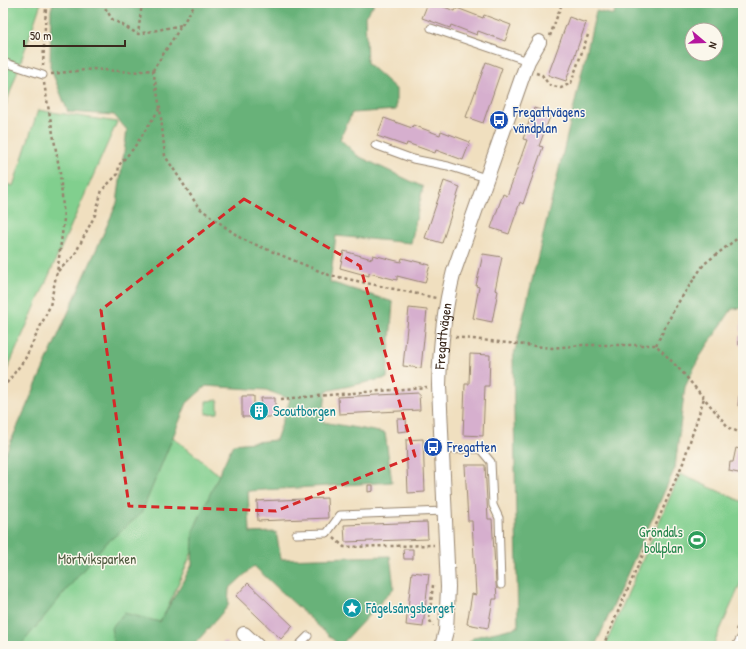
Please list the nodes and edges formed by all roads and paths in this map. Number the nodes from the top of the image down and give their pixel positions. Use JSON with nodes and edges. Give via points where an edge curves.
{"nodes":[{"id":1,"x":48,"y":3,"type":"edge"},
{"id":2,"x":102,"y":3,"type":"edge"},
{"id":3,"x":142,"y":3,"type":"edge"},
{"id":4,"x":196,"y":3,"type":"edge"},
{"id":5,"x":562,"y":3,"type":"edge"},
{"id":6,"x":182,"y":25,"type":"junction"},
{"id":7,"x":431,"y":28,"type":"dead end"},
{"id":8,"x":589,"y":32,"type":"dead end"},
{"id":9,"x":138,"y":34,"type":"junction"},
{"id":10,"x":539,"y":42,"type":"joint"},
{"id":11,"x":3,"y":62,"type":"edge"},
{"id":12,"x":526,"y":65,"type":"junction"},
{"id":13,"x":153,"y":70,"type":"junction"},
{"id":14,"x":42,"y":75,"type":"junction"},
{"id":15,"x":160,"y":108,"type":"junction"},
{"id":16,"x":375,"y":145,"type":"dead end"},
{"id":17,"x":486,"y":178,"type":"junction"},
{"id":18,"x":743,"y":234,"type":"edge"},
{"id":19,"x":57,"y":272,"type":"junction"},
{"id":20,"x":447,"y":300,"type":"junction"},
{"id":21,"x":442,"y":335,"type":"junction"},
{"id":22,"x":656,"y":345,"type":"junction"},
{"id":23,"x":439,"y":386,"type":"junction"},
{"id":24,"x":3,"y":388,"type":"edge"},
{"id":25,"x":704,"y":398,"type":"junction"},
{"id":26,"x":281,"y":399,"type":"dead end"},
{"id":27,"x":743,"y":434,"type":"edge"},
{"id":28,"x":442,"y":450,"type":"junction"},
{"id":29,"x":445,"y":511,"type":"junction"},
{"id":30,"x":327,"y":532,"type":"junction"},
{"id":31,"x":296,"y":534,"type":"dead end"},
{"id":32,"x":446,"y":545,"type":"junction"},
{"id":33,"x":433,"y":585,"type":"dead end"},
{"id":34,"x":501,"y":586,"type":"dead end"},
{"id":35,"x":431,"y":624,"type":"dead end"},
{"id":36,"x":244,"y":634,"type":"dead end"},
{"id":37,"x":308,"y":636,"type":"dead end"},
{"id":38,"x":743,"y":640,"type":"edge"},
{"id":39,"x":257,"y":646,"type":"edge"},
{"id":40,"x":298,"y":646,"type":"edge"},
{"id":41,"x":442,"y":646,"type":"edge"},
{"id":42,"x":603,"y":646,"type":"edge"},
{"id":43,"x":740,"y":646,"type":"edge"}],
"edges":[{"from":1,"to":14,"type":"path"},
{"from":2,"to":9,"type":"path","via":[[112,19]]},
{"from":3,"to":9,"type":"path"},
{"from":4,"to":6,"type":"path"},
{"from":5,"to":10,"type":"path","via":[[550,38]]},
{"from":6,"to":9,"type":"path"},
{"from":6,"to":13,"type":"path"},
{"from":7,"to":12,"type":"lane"},
{"from":8,"to":12,"type":"path","via":[[571,83],[561,88],[549,85],[542,75]]},
{"from":10,"to":12,"type":"street","name":"Fregattvägen"},
{"from":11,"to":14,"type":"lane"},
{"from":12,"to":17,"type":"street","name":"Fregattvägen"},
{"from":13,"to":14,"type":"path","via":[[130,72],[93,69]]},
{"from":13,"to":15,"type":"path"},
{"from":14,"to":19,"type":"path","via":[[60,173],[64,219]]},
{"from":15,"to":19,"type":"path","via":[[133,149],[119,165],[118,174],[102,190],[95,215],[74,256]]},
{"from":15,"to":20,"type":"path","via":[[165,156],[200,208],[242,239],[329,275]]},
{"from":16,"to":17,"type":"lane","via":[[413,159],[448,166]]},
{"from":17,"to":20,"type":"street","name":"Fregattvägen","via":[[454,271]]},
{"from":18,"to":22,"type":"path","via":[[704,264],[676,306]]},
{"from":19,"to":24,"type":"path","via":[[50,306],[24,359]]},
{"from":20,"to":21,"type":"street","name":"Fregattvägen"},
{"from":21,"to":22,"type":"path","via":[[552,348],[583,345]]},
{"from":21,"to":23,"type":"street","name":"Fregattvägen"},
{"from":22,"to":25,"type":"path"},
{"from":23,"to":26,"type":"path"},
{"from":23,"to":28,"type":"street","name":"Fregattvägen"},
{"from":25,"to":27,"type":"path","via":[[729,428]]},
{"from":25,"to":42,"type":"path","via":[[683,463]]},
{"from":28,"to":29,"type":"street","name":"Fregattvägen"},
{"from":28,"to":34,"type":"lane","via":[[480,449],[491,462],[493,505],[499,518]]},
{"from":29,"to":30,"type":"lane","via":[[340,515]]},
{"from":29,"to":32,"type":"street","name":"Fregattvägen"},
{"from":30,"to":31,"type":"lane"},
{"from":30,"to":32,"type":"path","via":[[344,548]]},
{"from":32,"to":41,"type":"street","name":"Fregattvägen","via":[[448,613]]},
{"from":33,"to":35,"type":"path","via":[[429,619]]},
{"from":36,"to":39,"type":"street"},
{"from":37,"to":40,"type":"lane"},
{"from":38,"to":43,"type":"street"}]}
